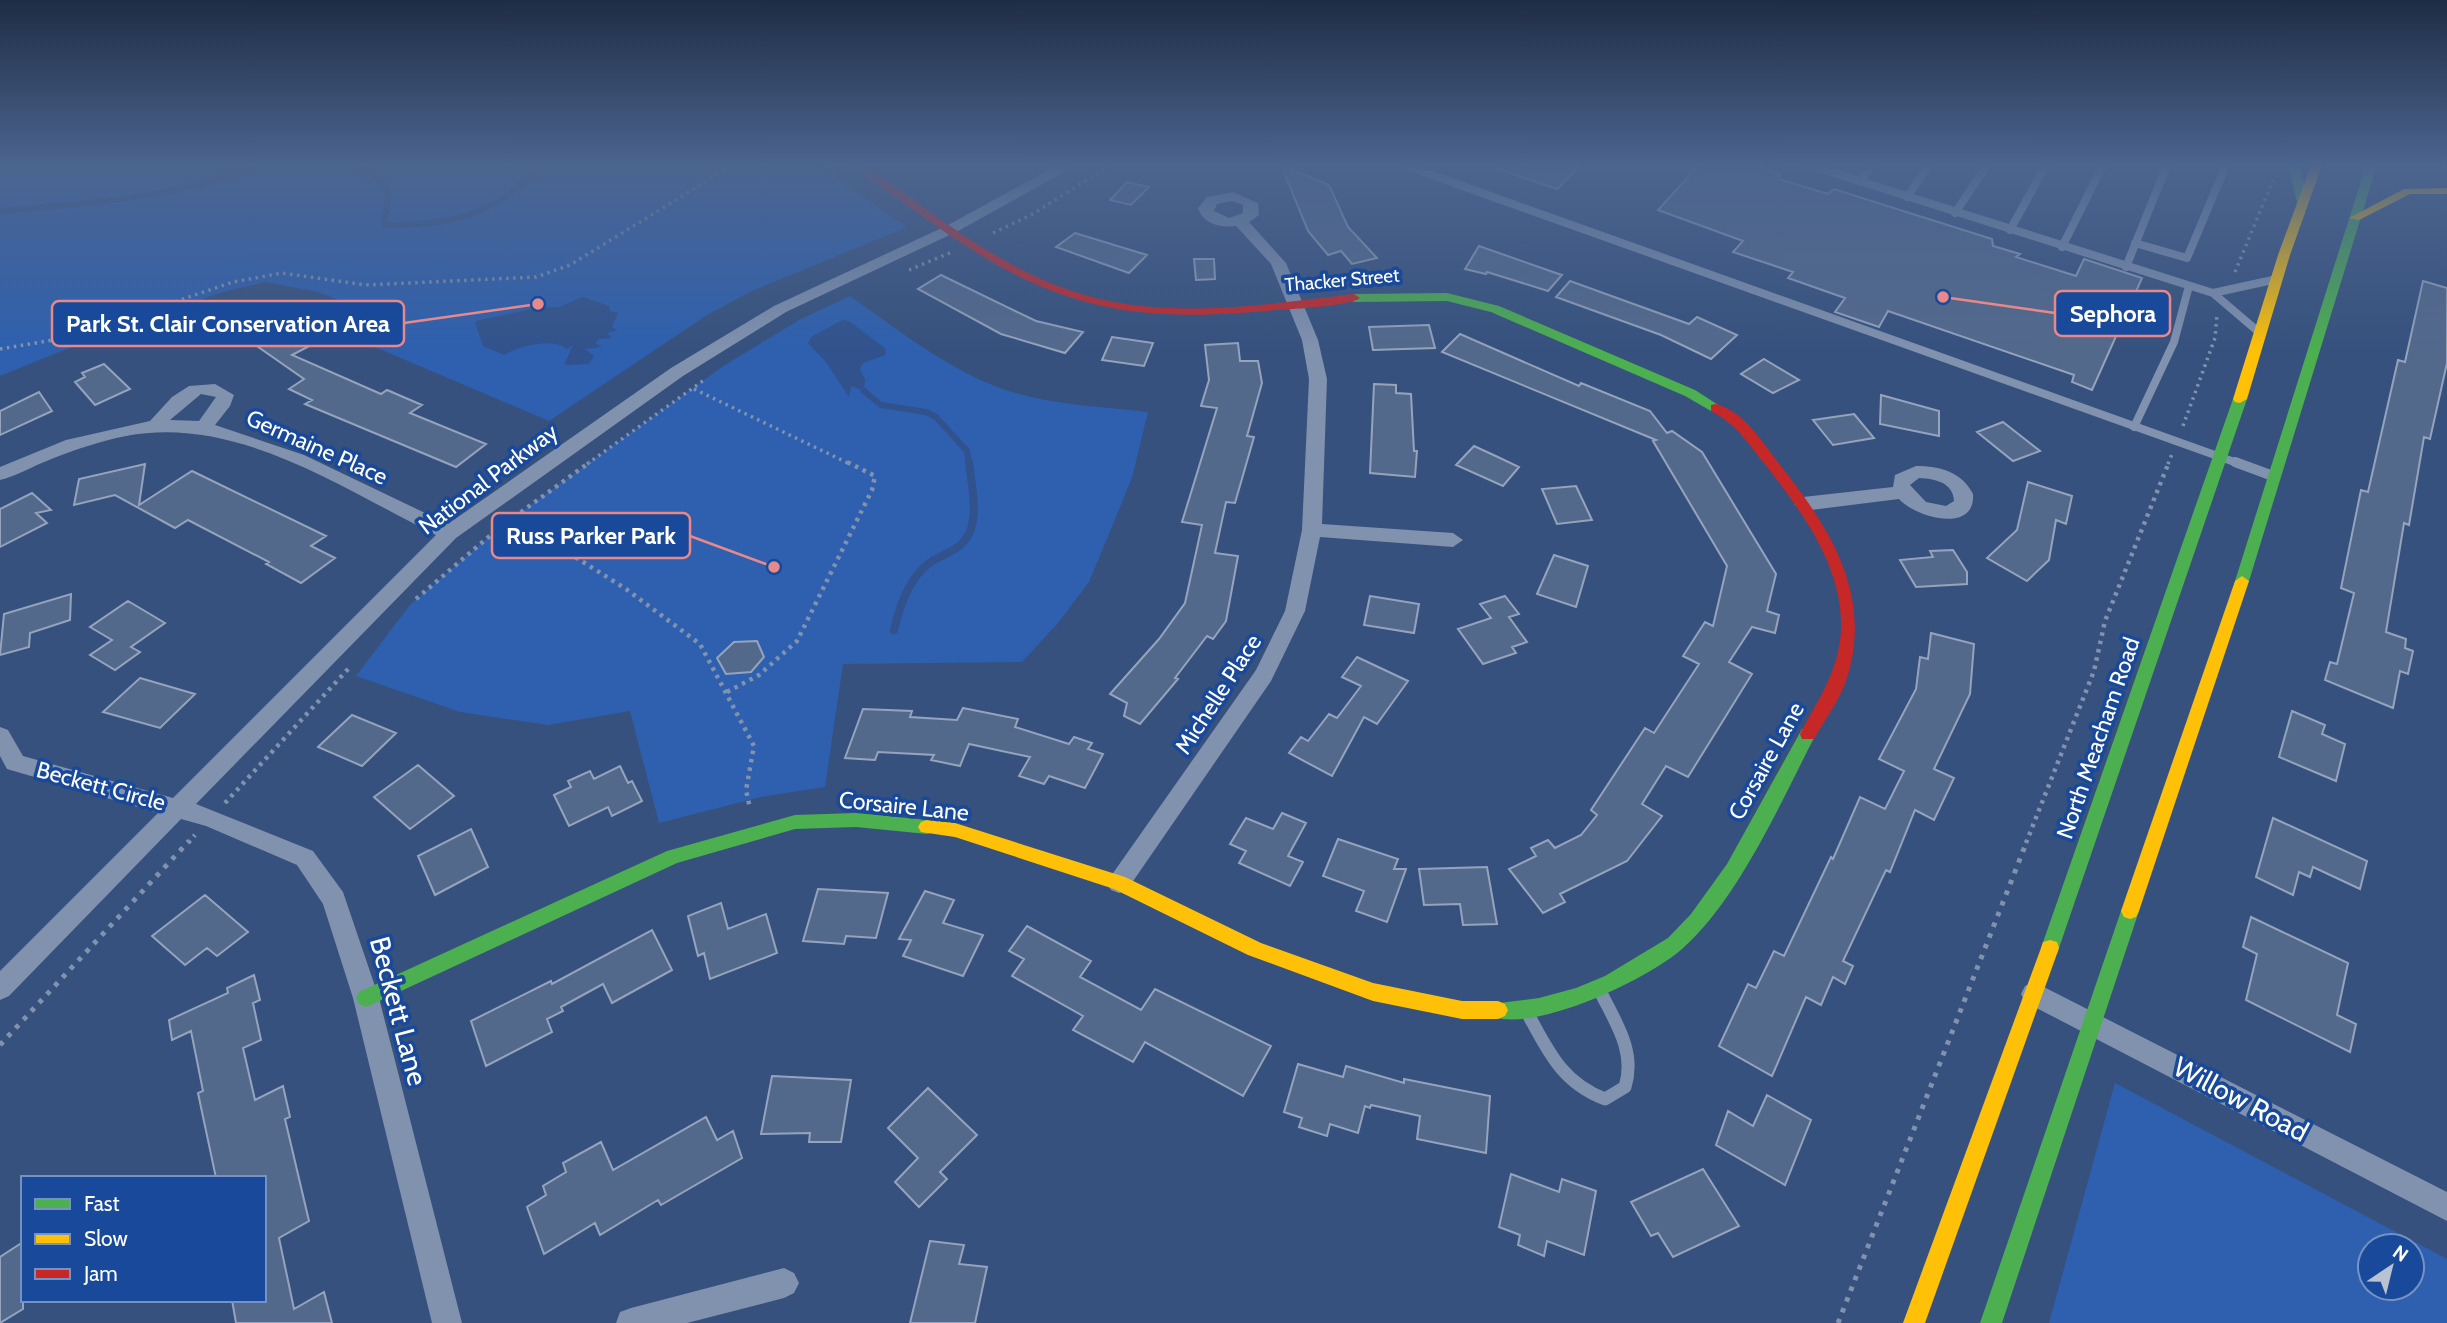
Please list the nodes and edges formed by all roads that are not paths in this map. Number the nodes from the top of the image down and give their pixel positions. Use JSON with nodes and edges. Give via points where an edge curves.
{"nodes":[{"id":1,"x":1245,"y":227,"type":"edge"},
{"id":2,"x":1576,"y":227,"type":"edge"},
{"id":3,"x":1999,"y":227,"type":"edge"},
{"id":4,"x":2012,"y":227,"type":"edge"},
{"id":5,"x":2072,"y":227,"type":"edge"},
{"id":6,"x":2142,"y":227,"type":"edge"},
{"id":7,"x":2200,"y":227,"type":"edge"},
{"id":8,"x":2295,"y":227,"type":"edge"},
{"id":9,"x":2352,"y":227,"type":"edge"},
{"id":10,"x":953,"y":228,"type":"joint"},
{"id":11,"x":2010,"y":230,"type":"junction"},
{"id":12,"x":2135,"y":243,"type":"junction"},
{"id":13,"x":2062,"y":247,"type":"junction"},
{"id":14,"x":2126,"y":267,"type":"junction"},
{"id":15,"x":2277,"y":279,"type":"junction"},
{"id":16,"x":2189,"y":286,"type":"junction"},
{"id":17,"x":2213,"y":293,"type":"junction"},
{"id":18,"x":1296,"y":305,"type":"junction"},
{"id":19,"x":2261,"y":334,"type":"junction"},
{"id":20,"x":156,"y":426,"type":"junction"},
{"id":21,"x":2134,"y":427,"type":"junction"},
{"id":22,"x":203,"y":428,"type":"junction"},
{"id":23,"x":2219,"y":457,"type":"junction"},
{"id":24,"x":0,"y":474,"type":"edge"},
{"id":25,"x":2273,"y":476,"type":"junction"},
{"id":26,"x":1903,"y":492,"type":"dead end"},
{"id":27,"x":1804,"y":504,"type":"junction"},
{"id":28,"x":1312,"y":530,"type":"junction"},
{"id":29,"x":449,"y":533,"type":"junction"},
{"id":30,"x":1454,"y":540,"type":"dead end"},
{"id":31,"x":0,"y":736,"type":"edge"},
{"id":32,"x":176,"y":807,"type":"junction"},
{"id":33,"x":1119,"y":883,"type":"junction"},
{"id":34,"x":0,"y":988,"type":"edge"},
{"id":35,"x":1599,"y":989,"type":"junction"},
{"id":36,"x":2034,"y":994,"type":"junction"},
{"id":37,"x":366,"y":998,"type":"junction"},
{"id":38,"x":1526,"y":1010,"type":"junction"},
{"id":39,"x":2091,"y":1020,"type":"junction"},
{"id":40,"x":2447,"y":1207,"type":"edge"},
{"id":41,"x":784,"y":1283,"type":"dead end"},
{"id":42,"x":447,"y":1323,"type":"edge"},
{"id":43,"x":631,"y":1323,"type":"edge"},
{"id":44,"x":1914,"y":1323,"type":"edge"},
{"id":45,"x":1991,"y":1323,"type":"edge"}],
"edges":[{"from":1,"to":18,"type":"street","name":"Michelle Place","via":[[1278,263]]},
{"from":2,"to":21,"type":"lane"},
{"from":3,"to":11,"type":"lane"},
{"from":4,"to":11,"type":"lane"},
{"from":5,"to":13,"type":"lane"},
{"from":6,"to":12,"type":"lane"},
{"from":7,"to":12,"type":"lane","via":[[2187,258]]},
{"from":8,"to":15,"type":"main road","name":"North Meacham Road"},
{"from":9,"to":25,"type":"main road"},
{"from":10,"to":18,"type":"main road","name":"Thacker Street","via":[[1005,266],[1066,294],[1132,307],[1218,313]]},
{"from":10,"to":29,"type":"street","name":"National Parkway","via":[[780,309],[677,372]]},
{"from":11,"to":13,"type":"lane"},
{"from":12,"to":14,"type":"lane"},
{"from":13,"to":14,"type":"lane"},
{"from":14,"to":16,"type":"lane"},
{"from":15,"to":17,"type":"lane"},
{"from":15,"to":19,"type":"main road","name":"North Meacham Road"},
{"from":16,"to":17,"type":"lane"},
{"from":16,"to":21,"type":"lane","via":[[2175,342]]},
{"from":17,"to":19,"type":"lane"},
{"from":18,"to":27,"type":"main road","name":"Thacker Street","via":[[1399,295],[1447,297],[1494,309],[1690,393],[1736,419]]},
{"from":18,"to":28,"type":"street","name":"Michelle Place","via":[[1318,379]]},
{"from":19,"to":23,"type":"main road","name":"North Meacham Road"},
{"from":20,"to":22,"type":"street","name":"Germaine Place"},
{"from":20,"to":22,"type":"street","via":[[174,402],[190,392],[216,389],[225,396]]},
{"from":20,"to":24,"type":"street","name":"Germaine Place","via":[[99,438]]},
{"from":21,"to":23,"type":"lane"},
{"from":22,"to":29,"type":"street","name":"Germaine Place","via":[[283,454]]},
{"from":23,"to":25,"type":"lane"},
{"from":23,"to":36,"type":"main road","name":"North Meacham Road"},
{"from":25,"to":39,"type":"main road","via":[[2234,605]]},
{"from":26,"to":27,"type":"street"},
{"from":27,"to":35,"type":"main road","name":"Corsaire Lane","via":[[1844,580],[1848,629],[1839,678],[1709,904],[1677,942]]},
{"from":28,"to":30,"type":"street"},
{"from":28,"to":33,"type":"street","name":"Michelle Place","via":[[1295,611],[1264,675]]},
{"from":29,"to":32,"type":"street","name":"National Parkway"},
{"from":31,"to":32,"type":"street","name":"Beckett Circle","via":[[15,763]]},
{"from":32,"to":34,"type":"street","name":"National Parkway"},
{"from":32,"to":37,"type":"street","name":"Beckett Lane","via":[[305,858],[334,900]]},
{"from":33,"to":37,"type":"main road","name":"Corsaire Lane","via":[[955,830],[856,820],[795,822],[673,856]]},
{"from":33,"to":38,"type":"main road","name":"Corsaire Lane","via":[[1255,949],[1373,992],[1462,1010]]},
{"from":35,"to":38,"type":"main road","name":"Corsaire Lane"},
{"from":35,"to":38,"type":"lane","via":[[1631,1064],[1625,1087],[1605,1099],[1584,1093],[1565,1078]]},
{"from":36,"to":39,"type":"street","name":"Willow Road"},
{"from":36,"to":44,"type":"main road","name":"North Meacham Road"},
{"from":37,"to":42,"type":"street","name":"Beckett Lane"},
{"from":39,"to":40,"type":"street","name":"Willow Road"},
{"from":39,"to":45,"type":"main road"},
{"from":41,"to":43,"type":"street"}]}
